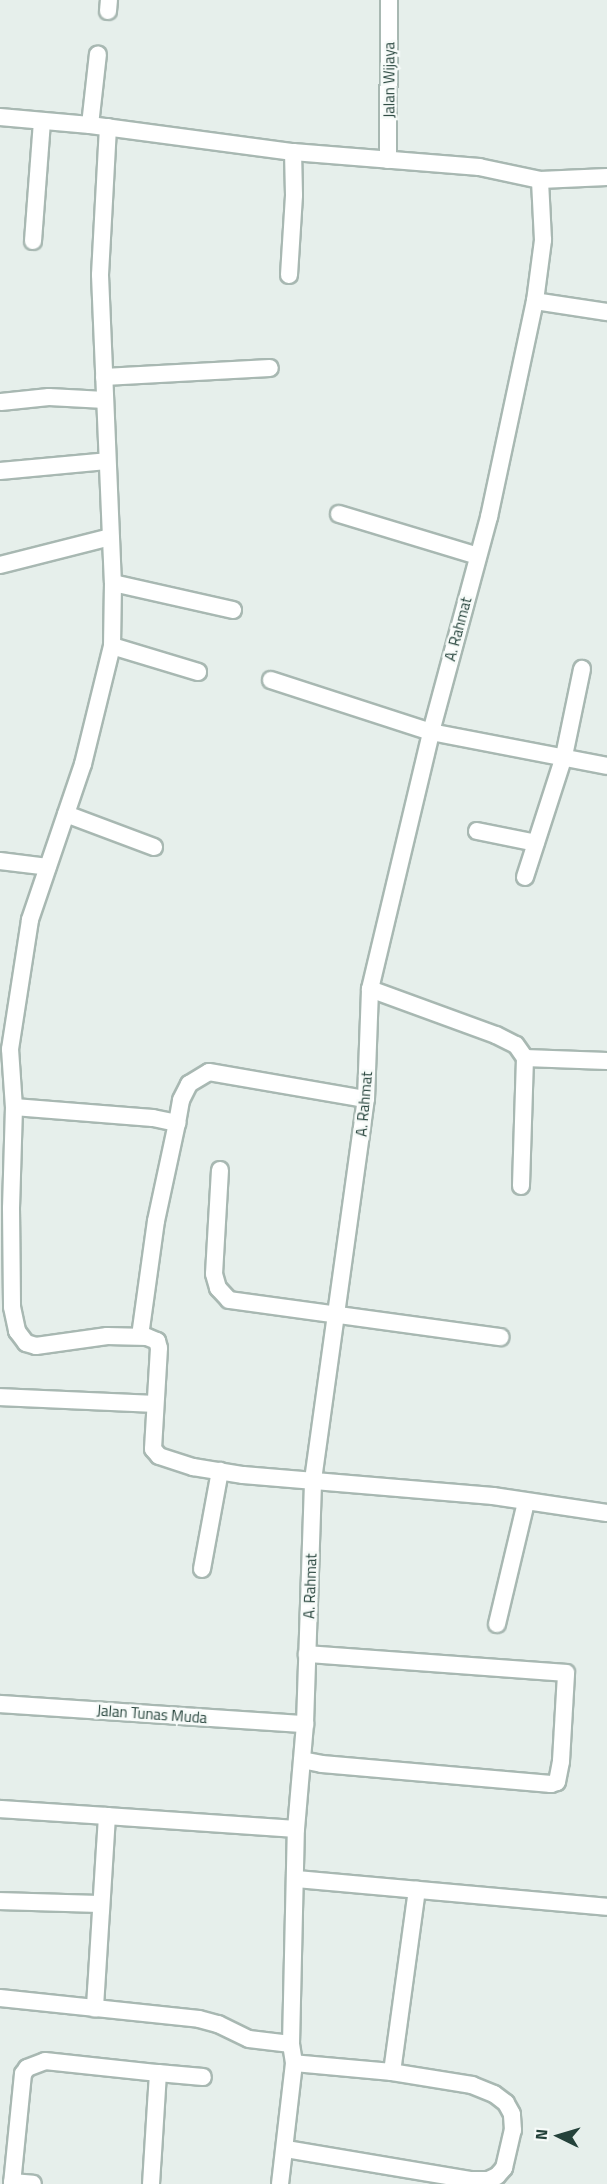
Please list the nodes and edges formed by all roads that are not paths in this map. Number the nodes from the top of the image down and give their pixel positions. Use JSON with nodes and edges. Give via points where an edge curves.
{"nodes":[{"id":1,"x":389,"y":0,"type":"edge"},
{"id":2,"x":98,"y":54,"type":"dead end"},
{"id":3,"x":0,"y":117,"type":"edge"},
{"id":4,"x":42,"y":121,"type":"junction"},
{"id":5,"x":90,"y":125,"type":"junction"},
{"id":6,"x":108,"y":127,"type":"junction"},
{"id":7,"x":293,"y":152,"type":"junction"},
{"id":8,"x":388,"y":160,"type":"junction"},
{"id":9,"x":607,"y":177,"type":"edge"},
{"id":10,"x":540,"y":180,"type":"junction"},
{"id":11,"x":33,"y":241,"type":"dead end"},
{"id":12,"x":289,"y":275,"type":"dead end"},
{"id":13,"x":535,"y":301,"type":"junction"},
{"id":14,"x":607,"y":312,"type":"edge"},
{"id":15,"x":270,"y":368,"type":"dead end"},
{"id":16,"x":104,"y":377,"type":"junction"},
{"id":17,"x":105,"y":400,"type":"junction"},
{"id":18,"x":1,"y":402,"type":"edge"},
{"id":19,"x":107,"y":462,"type":"junction"},
{"id":20,"x":0,"y":471,"type":"edge"},
{"id":21,"x":339,"y":514,"type":"dead end"},
{"id":22,"x":111,"y":537,"type":"junction"},
{"id":23,"x":478,"y":555,"type":"junction"},
{"id":24,"x":0,"y":565,"type":"edge"},
{"id":25,"x":113,"y":583,"type":"junction"},
{"id":26,"x":233,"y":610,"type":"dead end"},
{"id":27,"x":112,"y":646,"type":"junction"},
{"id":28,"x":582,"y":669,"type":"dead end"},
{"id":29,"x":198,"y":672,"type":"dead end"},
{"id":30,"x":271,"y":680,"type":"dead end"},
{"id":31,"x":431,"y":732,"type":"junction"},
{"id":32,"x":564,"y":756,"type":"junction"},
{"id":33,"x":607,"y":766,"type":"edge"},
{"id":34,"x":66,"y":814,"type":"junction"},
{"id":35,"x":477,"y":831,"type":"dead end"},
{"id":36,"x":536,"y":843,"type":"junction"},
{"id":37,"x":154,"y":847,"type":"dead end"},
{"id":38,"x":0,"y":861,"type":"edge"},
{"id":39,"x":48,"y":867,"type":"junction"},
{"id":40,"x":525,"y":877,"type":"dead end"},
{"id":41,"x":370,"y":988,"type":"junction"},
{"id":42,"x":5,"y":1049,"type":"edge"},
{"id":43,"x":525,"y":1058,"type":"junction"},
{"id":44,"x":607,"y":1061,"type":"edge"},
{"id":45,"x":366,"y":1100,"type":"junction"},
{"id":46,"x":14,"y":1107,"type":"junction"},
{"id":47,"x":177,"y":1123,"type":"junction"},
{"id":48,"x":220,"y":1170,"type":"dead end"},
{"id":49,"x":521,"y":1186,"type":"dead end"},
{"id":50,"x":338,"y":1314,"type":"junction"},
{"id":51,"x":140,"y":1336,"type":"junction"},
{"id":52,"x":500,"y":1337,"type":"dead end"},
{"id":53,"x":0,"y":1397,"type":"edge"},
{"id":54,"x":154,"y":1404,"type":"junction"},
{"id":55,"x":220,"y":1471,"type":"junction"},
{"id":56,"x":313,"y":1480,"type":"junction"},
{"id":57,"x":526,"y":1502,"type":"junction"},
{"id":58,"x":607,"y":1513,"type":"edge"},
{"id":59,"x":202,"y":1569,"type":"dead end"},
{"id":60,"x":497,"y":1624,"type":"dead end"},
{"id":61,"x":307,"y":1654,"type":"junction"},
{"id":62,"x":0,"y":1704,"type":"edge"},
{"id":63,"x":305,"y":1724,"type":"junction"},
{"id":64,"x":302,"y":1760,"type":"junction"},
{"id":65,"x":0,"y":1809,"type":"edge"},
{"id":66,"x":106,"y":1816,"type":"junction"},
{"id":67,"x":296,"y":1829,"type":"junction"},
{"id":68,"x":296,"y":1879,"type":"junction"},
{"id":69,"x":417,"y":1890,"type":"junction"},
{"id":70,"x":0,"y":1901,"type":"edge"},
{"id":71,"x":100,"y":1904,"type":"junction"},
{"id":72,"x":607,"y":1907,"type":"edge"},
{"id":73,"x":0,"y":1998,"type":"edge"},
{"id":74,"x":95,"y":2009,"type":"junction"},
{"id":75,"x":291,"y":2044,"type":"junction"},
{"id":76,"x":294,"y":2063,"type":"junction"},
{"id":77,"x":392,"y":2072,"type":"junction"},
{"id":78,"x":158,"y":2073,"type":"junction"},
{"id":79,"x":203,"y":2077,"type":"dead end"},
{"id":80,"x":286,"y":2149,"type":"junction"},
{"id":81,"x":12,"y":2183,"type":"edge"},
{"id":82,"x":33,"y":2184,"type":"edge"},
{"id":83,"x":152,"y":2184,"type":"edge"},
{"id":84,"x":280,"y":2184,"type":"edge"}],
"edges":[{"from":1,"to":8,"type":"street","name":"Jalan Wijaya"},
{"from":2,"to":5,"type":"street"},
{"from":3,"to":4,"type":"street"},
{"from":4,"to":5,"type":"street"},
{"from":4,"to":11,"type":"street"},
{"from":5,"to":6,"type":"street"},
{"from":6,"to":7,"type":"street"},
{"from":6,"to":16,"type":"street","via":[[100,275]]},
{"from":7,"to":8,"type":"street"},
{"from":7,"to":12,"type":"street"},
{"from":8,"to":10,"type":"street","via":[[479,167]]},
{"from":9,"to":10,"type":"street"},
{"from":10,"to":13,"type":"street","name":"A. Rahmat","via":[[543,240]]},
{"from":13,"to":14,"type":"street"},
{"from":13,"to":23,"type":"street","name":"A. Rahmat"},
{"from":15,"to":16,"type":"street"},
{"from":16,"to":17,"type":"street"},
{"from":17,"to":18,"type":"street","via":[[49,398]]},
{"from":17,"to":19,"type":"street"},
{"from":19,"to":20,"type":"street"},
{"from":19,"to":22,"type":"street"},
{"from":21,"to":23,"type":"street"},
{"from":22,"to":24,"type":"street"},
{"from":22,"to":25,"type":"street"},
{"from":23,"to":31,"type":"street","name":"A. Rahmat"},
{"from":25,"to":26,"type":"street"},
{"from":25,"to":27,"type":"street"},
{"from":27,"to":29,"type":"street"},
{"from":27,"to":34,"type":"street","via":[[83,764]]},
{"from":28,"to":32,"type":"street"},
{"from":30,"to":31,"type":"street"},
{"from":31,"to":32,"type":"street"},
{"from":31,"to":41,"type":"street","name":"A. Rahmat"},
{"from":32,"to":33,"type":"street"},
{"from":32,"to":36,"type":"street"},
{"from":34,"to":37,"type":"street"},
{"from":34,"to":39,"type":"street"},
{"from":35,"to":36,"type":"street"},
{"from":36,"to":40,"type":"street"},
{"from":38,"to":39,"type":"street"},
{"from":39,"to":42,"type":"street","via":[[30,920]]},
{"from":41,"to":43,"type":"street","via":[[496,1035],[516,1045]]},
{"from":41,"to":45,"type":"street","name":"A. Rahmat"},
{"from":42,"to":46,"type":"street"},
{"from":43,"to":44,"type":"street"},
{"from":43,"to":49,"type":"street"},
{"from":45,"to":47,"type":"street","via":[[209,1072],[189,1084]]},
{"from":45,"to":50,"type":"street","name":"A. Rahmat"},
{"from":46,"to":47,"type":"street"},
{"from":46,"to":51,"type":"street","via":[[12,1307],[17,1331],[26,1343],[36,1346],[107,1336]]},
{"from":47,"to":51,"type":"street","via":[[156,1221]]},
{"from":48,"to":50,"type":"street","via":[[214,1274],[218,1288],[229,1300],[251,1305]]},
{"from":50,"to":52,"type":"street"},
{"from":50,"to":56,"type":"street","name":"A. Rahmat"},
{"from":51,"to":54,"type":"street","via":[[153,1339],[159,1348]]},
{"from":53,"to":54,"type":"street"},
{"from":54,"to":55,"type":"street","via":[[153,1449],[159,1456]]},
{"from":55,"to":56,"type":"street"},
{"from":55,"to":59,"type":"street"},
{"from":56,"to":57,"type":"street"},
{"from":56,"to":61,"type":"street","name":"A. Rahmat"},
{"from":57,"to":58,"type":"street"},
{"from":57,"to":60,"type":"street"},
{"from":61,"to":63,"type":"street","name":"A. Rahmat"},
{"from":61,"to":64,"type":"street","via":[[566,1673],[561,1761],[557,1782],[551,1784]]},
{"from":62,"to":63,"type":"street","name":"Jalan Tunas Muda"},
{"from":63,"to":64,"type":"street","name":"A. Rahmat"},
{"from":64,"to":67,"type":"street","name":"A. Rahmat"},
{"from":65,"to":66,"type":"street"},
{"from":66,"to":67,"type":"street"},
{"from":66,"to":71,"type":"street"},
{"from":67,"to":68,"type":"street","name":"A. Rahmat"},
{"from":68,"to":69,"type":"street"},
{"from":68,"to":75,"type":"street","name":"A. Rahmat"},
{"from":69,"to":72,"type":"street"},
{"from":69,"to":77,"type":"street"},
{"from":70,"to":71,"type":"street"},
{"from":71,"to":74,"type":"street"},
{"from":73,"to":74,"type":"street"},
{"from":74,"to":75,"type":"street","via":[[199,2019],[249,2039]]},
{"from":75,"to":76,"type":"street","name":"A. Rahmat"},
{"from":76,"to":77,"type":"street"},
{"from":76,"to":80,"type":"street","name":"A. Rahmat"},
{"from":77,"to":80,"type":"street","via":[[472,2085],[506,2103],[512,2114],[513,2130],[504,2168],[497,2176],[471,2180]]},
{"from":78,"to":79,"type":"street"},
{"from":78,"to":81,"type":"street","via":[[45,2061],[27,2068],[23,2074]]},
{"from":78,"to":83,"type":"street"},
{"from":80,"to":84,"type":"street","name":"A. Rahmat"},
{"from":81,"to":82,"type":"street"}]}
